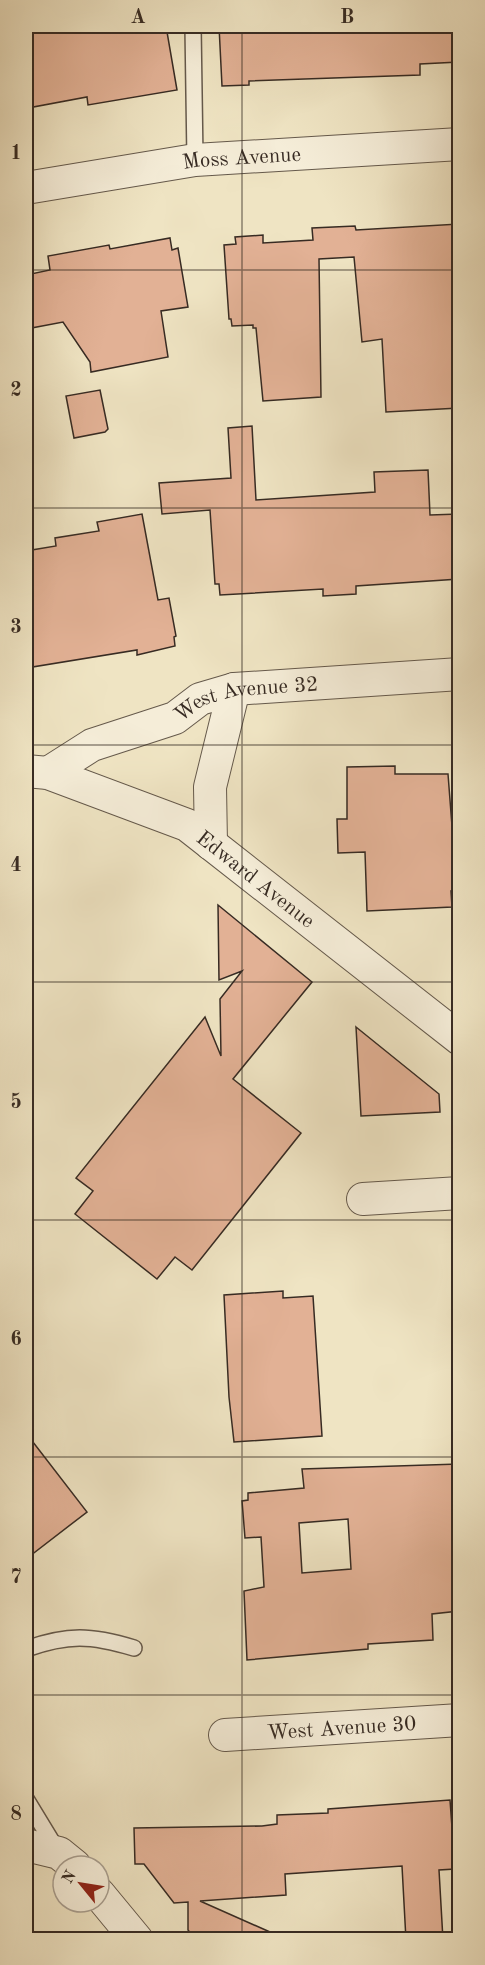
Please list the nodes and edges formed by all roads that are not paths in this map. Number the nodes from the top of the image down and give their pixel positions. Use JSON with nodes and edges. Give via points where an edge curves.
{"nodes":[{"id":1,"x":193,"y":26,"type":"edge"},
{"id":2,"x":459,"y":144,"type":"edge"},
{"id":3,"x":195,"y":160,"type":"junction"},
{"id":4,"x":26,"y":188,"type":"edge"},
{"id":5,"x":459,"y":674,"type":"edge"},
{"id":6,"x":234,"y":689,"type":"junction"},
{"id":7,"x":37,"y":772,"type":"edge"},
{"id":8,"x":211,"y":844,"type":"junction"},
{"id":9,"x":459,"y":1040,"type":"edge"},
{"id":10,"x":459,"y":1193,"type":"edge"},
{"id":11,"x":363,"y":1199,"type":"dead end"},
{"id":12,"x":134,"y":1648,"type":"dead end"},
{"id":13,"x":26,"y":1649,"type":"edge"},
{"id":14,"x":459,"y":1720,"type":"edge"},
{"id":15,"x":225,"y":1735,"type":"dead end"},
{"id":16,"x":26,"y":1799,"type":"edge"},
{"id":17,"x":26,"y":1845,"type":"edge"},
{"id":18,"x":52,"y":1854,"type":"edge"},
{"id":19,"x":64,"y":1854,"type":"edge"},
{"id":20,"x":111,"y":1909,"type":"edge"},
{"id":21,"x":137,"y":1940,"type":"edge"}],
"edges":[{"from":1,"to":3,"type":"lane"},
{"from":2,"to":3,"type":"street","name":"Moss Avenue"},
{"from":3,"to":4,"type":"street","name":"Moss Avenue"},
{"from":5,"to":6,"type":"street","name":"West Avenue 32"},
{"from":6,"to":7,"type":"street","name":"West Avenue 32","via":[[200,699],[175,718],[92,745]]},
{"from":6,"to":8,"type":"street","via":[[210,787]]},
{"from":7,"to":8,"type":"street","name":"Edward Avenue","via":[[187,825]]},
{"from":8,"to":9,"type":"street","name":"Edward Avenue"},
{"from":10,"to":11,"type":"street"},
{"from":12,"to":13,"type":"lane","via":[[86,1637],[57,1638]]},
{"from":14,"to":15,"type":"street","name":"West Avenue 30"},
{"from":16,"to":19,"type":"lane"},
{"from":17,"to":18,"type":"street"},
{"from":20,"to":21,"type":"street"}]}
